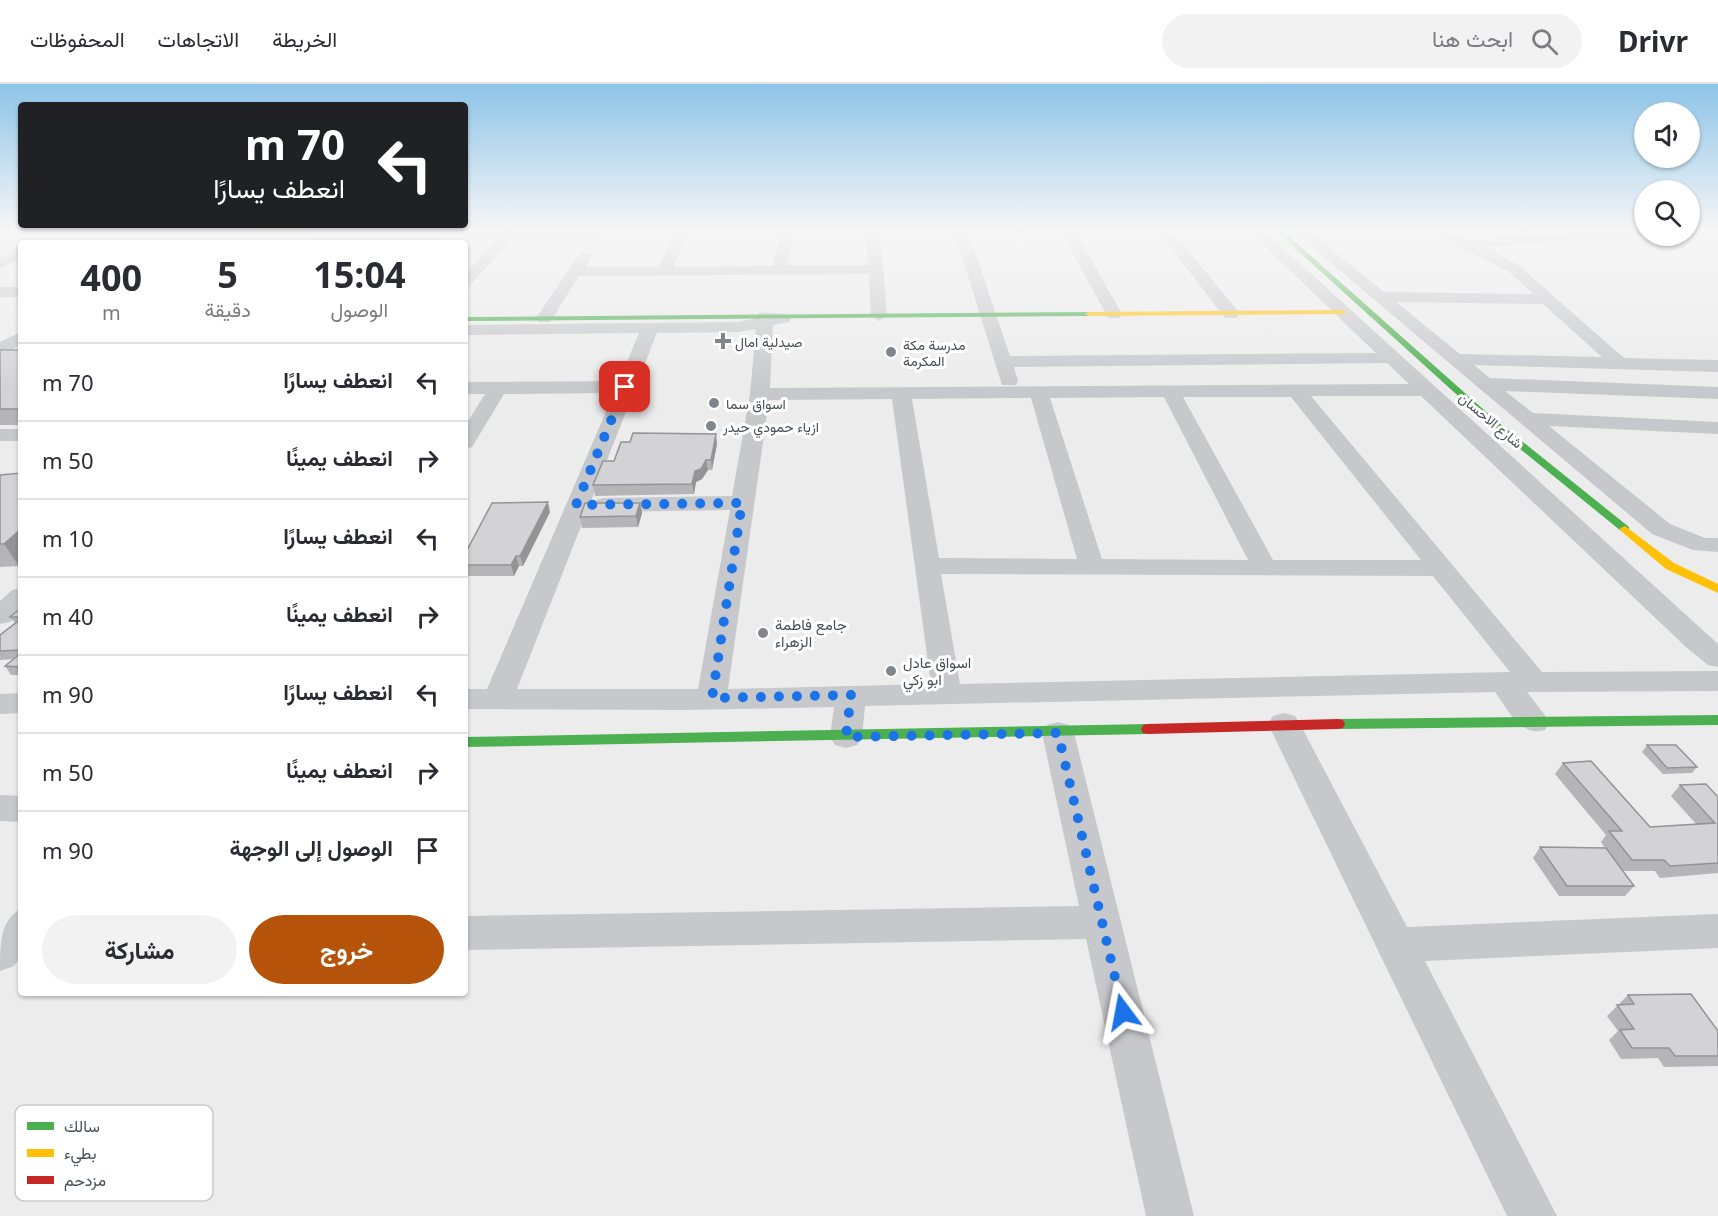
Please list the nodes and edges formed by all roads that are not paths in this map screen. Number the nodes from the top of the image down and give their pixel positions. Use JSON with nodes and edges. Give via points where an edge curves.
{"nodes":[{"id":1,"x":567,"y":284,"type":"edge"},
{"id":2,"x":877,"y":284,"type":"edge"},
{"id":3,"x":977,"y":284,"type":"edge"},
{"id":4,"x":1097,"y":284,"type":"edge"},
{"id":5,"x":1207,"y":284,"type":"edge"},
{"id":6,"x":1312,"y":284,"type":"edge"},
{"id":7,"x":1338,"y":284,"type":"edge"},
{"id":8,"x":1364,"y":284,"type":"edge"},
{"id":9,"x":1529,"y":284,"type":"edge"},
{"id":10,"x":0,"y":292,"type":"edge"},
{"id":11,"x":18,"y":292,"type":"edge"},
{"id":12,"x":1380,"y":297,"type":"junction"},
{"id":13,"x":1545,"y":299,"type":"junction"},
{"id":14,"x":1342,"y":312,"type":"junction"},
{"id":15,"x":1114,"y":314,"type":"junction"},
{"id":16,"x":1231,"y":314,"type":"junction"},
{"id":17,"x":986,"y":315,"type":"junction"},
{"id":18,"x":879,"y":316,"type":"junction"},
{"id":19,"x":544,"y":318,"type":"junction"},
{"id":20,"x":468,"y":319,"type":"edge"},
{"id":21,"x":771,"y":319,"type":"junction"},
{"id":22,"x":516,"y":324,"type":"junction"},
{"id":23,"x":650,"y":328,"type":"junction"},
{"id":24,"x":468,"y":330,"type":"edge"},
{"id":25,"x":18,"y":339,"type":"edge"},
{"id":26,"x":0,"y":350,"type":"edge"},
{"id":27,"x":0,"y":356,"type":"edge"},
{"id":28,"x":18,"y":356,"type":"edge"},
{"id":29,"x":1392,"y":358,"type":"junction"},
{"id":30,"x":1456,"y":359,"type":"junction"},
{"id":31,"x":1004,"y":362,"type":"junction"},
{"id":32,"x":1618,"y":363,"type":"junction"},
{"id":33,"x":1718,"y":366,"type":"edge"},
{"id":34,"x":1485,"y":384,"type":"junction"},
{"id":35,"x":625,"y":387,"type":"junction"},
{"id":36,"x":468,"y":388,"type":"edge"},
{"id":37,"x":498,"y":388,"type":"junction"},
{"id":38,"x":1425,"y":390,"type":"junction"},
{"id":39,"x":1297,"y":392,"type":"junction"},
{"id":40,"x":1040,"y":393,"type":"junction"},
{"id":41,"x":1171,"y":393,"type":"junction"},
{"id":42,"x":1718,"y":393,"type":"edge"},
{"id":43,"x":760,"y":394,"type":"junction"},
{"id":44,"x":901,"y":394,"type":"junction"},
{"id":45,"x":1012,"y":394,"type":"junction"},
{"id":46,"x":1528,"y":419,"type":"junction"},
{"id":47,"x":1718,"y":428,"type":"edge"},
{"id":48,"x":0,"y":435,"type":"edge"},
{"id":49,"x":18,"y":435,"type":"edge"},
{"id":50,"x":468,"y":438,"type":"edge"},
{"id":51,"x":742,"y":503,"type":"junction"},
{"id":52,"x":576,"y":505,"type":"junction"},
{"id":53,"x":1718,"y":546,"type":"edge"},
{"id":54,"x":927,"y":566,"type":"junction"},
{"id":55,"x":1092,"y":567,"type":"junction"},
{"id":56,"x":1264,"y":568,"type":"junction"},
{"id":57,"x":1439,"y":568,"type":"junction"},
{"id":58,"x":1718,"y":589,"type":"edge"},
{"id":59,"x":18,"y":599,"type":"edge"},
{"id":60,"x":0,"y":615,"type":"edge"},
{"id":61,"x":1718,"y":658,"type":"edge"},
{"id":62,"x":1718,"y":681,"type":"edge"},
{"id":63,"x":1503,"y":682,"type":"junction"},
{"id":64,"x":1534,"y":682,"type":"junction"},
{"id":65,"x":947,"y":694,"type":"junction"},
{"id":66,"x":851,"y":695,"type":"junction"},
{"id":67,"x":712,"y":698,"type":"junction"},
{"id":68,"x":468,"y":699,"type":"edge"},
{"id":69,"x":498,"y":699,"type":"junction"},
{"id":70,"x":18,"y":703,"type":"edge"},
{"id":71,"x":0,"y":704,"type":"edge"},
{"id":72,"x":1718,"y":720,"type":"edge"},
{"id":73,"x":1534,"y":722,"type":"junction"},
{"id":74,"x":1284,"y":724,"type":"junction"},
{"id":75,"x":1058,"y":733,"type":"junction"},
{"id":76,"x":846,"y":737,"type":"junction"},
{"id":77,"x":468,"y":742,"type":"edge"},
{"id":78,"x":0,"y":808,"type":"edge"},
{"id":79,"x":18,"y":809,"type":"edge"},
{"id":80,"x":1102,"y":922,"type":"junction"},
{"id":81,"x":1718,"y":931,"type":"edge"},
{"id":82,"x":468,"y":933,"type":"edge"},
{"id":83,"x":1396,"y":945,"type":"junction"},
{"id":84,"x":1170,"y":1216,"type":"edge"},
{"id":85,"x":1533,"y":1216,"type":"edge"}],
"edges":[{"from":1,"to":19,"type":"street"},
{"from":2,"to":18,"type":"street"},
{"from":3,"to":17,"type":"street"},
{"from":4,"to":15,"type":"street"},
{"from":5,"to":16,"type":"street"},
{"from":6,"to":14,"type":"street"},
{"from":7,"to":58,"type":"street","name":"شارع الاحسان","via":[[1499,428],[1670,566]]},
{"from":8,"to":12,"type":"street"},
{"from":9,"to":13,"type":"street"},
{"from":10,"to":11,"type":"street"},
{"from":12,"to":13,"type":"street"},
{"from":12,"to":30,"type":"street"},
{"from":13,"to":32,"type":"street"},
{"from":14,"to":16,"type":"street"},
{"from":14,"to":29,"type":"street"},
{"from":15,"to":16,"type":"street"},
{"from":15,"to":17,"type":"street"},
{"from":17,"to":18,"type":"street"},
{"from":17,"to":31,"type":"street"},
{"from":18,"to":21,"type":"street"},
{"from":19,"to":21,"type":"street"},
{"from":19,"to":22,"type":"street"},
{"from":20,"to":22,"type":"street"},
{"from":21,"to":23,"type":"street","via":[[738,327]]},
{"from":21,"to":43,"type":"street"},
{"from":22,"to":23,"type":"street"},
{"from":22,"to":24,"type":"street"},
{"from":23,"to":35,"type":"street"},
{"from":25,"to":26,"type":"street"},
{"from":27,"to":28,"type":"street"},
{"from":29,"to":31,"type":"street"},
{"from":29,"to":38,"type":"street"},
{"from":30,"to":32,"type":"street"},
{"from":30,"to":34,"type":"street"},
{"from":31,"to":45,"type":"street"},
{"from":32,"to":33,"type":"street"},
{"from":34,"to":42,"type":"street"},
{"from":34,"to":46,"type":"street"},
{"from":35,"to":37,"type":"street"},
{"from":35,"to":52,"type":"street"},
{"from":36,"to":37,"type":"street"},
{"from":37,"to":50,"type":"street"},
{"from":38,"to":39,"type":"street"},
{"from":38,"to":61,"type":"street"},
{"from":39,"to":41,"type":"street"},
{"from":39,"to":57,"type":"street"},
{"from":40,"to":41,"type":"street"},
{"from":40,"to":45,"type":"street"},
{"from":40,"to":55,"type":"street"},
{"from":41,"to":56,"type":"street"},
{"from":43,"to":44,"type":"street"},
{"from":43,"to":51,"type":"street"},
{"from":44,"to":45,"type":"street"},
{"from":44,"to":54,"type":"street"},
{"from":46,"to":47,"type":"street"},
{"from":46,"to":53,"type":"street","via":[[1661,529]]},
{"from":48,"to":49,"type":"street"},
{"from":51,"to":52,"type":"street"},
{"from":51,"to":67,"type":"street"},
{"from":52,"to":69,"type":"street"},
{"from":54,"to":55,"type":"street"},
{"from":54,"to":65,"type":"street"},
{"from":55,"to":56,"type":"street"},
{"from":56,"to":57,"type":"street"},
{"from":57,"to":64,"type":"street"},
{"from":59,"to":60,"type":"street"},
{"from":62,"to":64,"type":"street"},
{"from":63,"to":64,"type":"street"},
{"from":63,"to":65,"type":"street"},
{"from":63,"to":73,"type":"street"},
{"from":65,"to":66,"type":"street"},
{"from":66,"to":67,"type":"street"},
{"from":66,"to":76,"type":"street"},
{"from":67,"to":69,"type":"street"},
{"from":68,"to":69,"type":"street"},
{"from":70,"to":71,"type":"street"},
{"from":72,"to":73,"type":"street"},
{"from":73,"to":74,"type":"street"},
{"from":74,"to":75,"type":"street"},
{"from":74,"to":83,"type":"street"},
{"from":75,"to":76,"type":"street"},
{"from":75,"to":80,"type":"street"},
{"from":76,"to":77,"type":"street"},
{"from":78,"to":79,"type":"street"},
{"from":80,"to":82,"type":"street"},
{"from":80,"to":84,"type":"street"},
{"from":81,"to":83,"type":"street"},
{"from":83,"to":85,"type":"street"}]}
